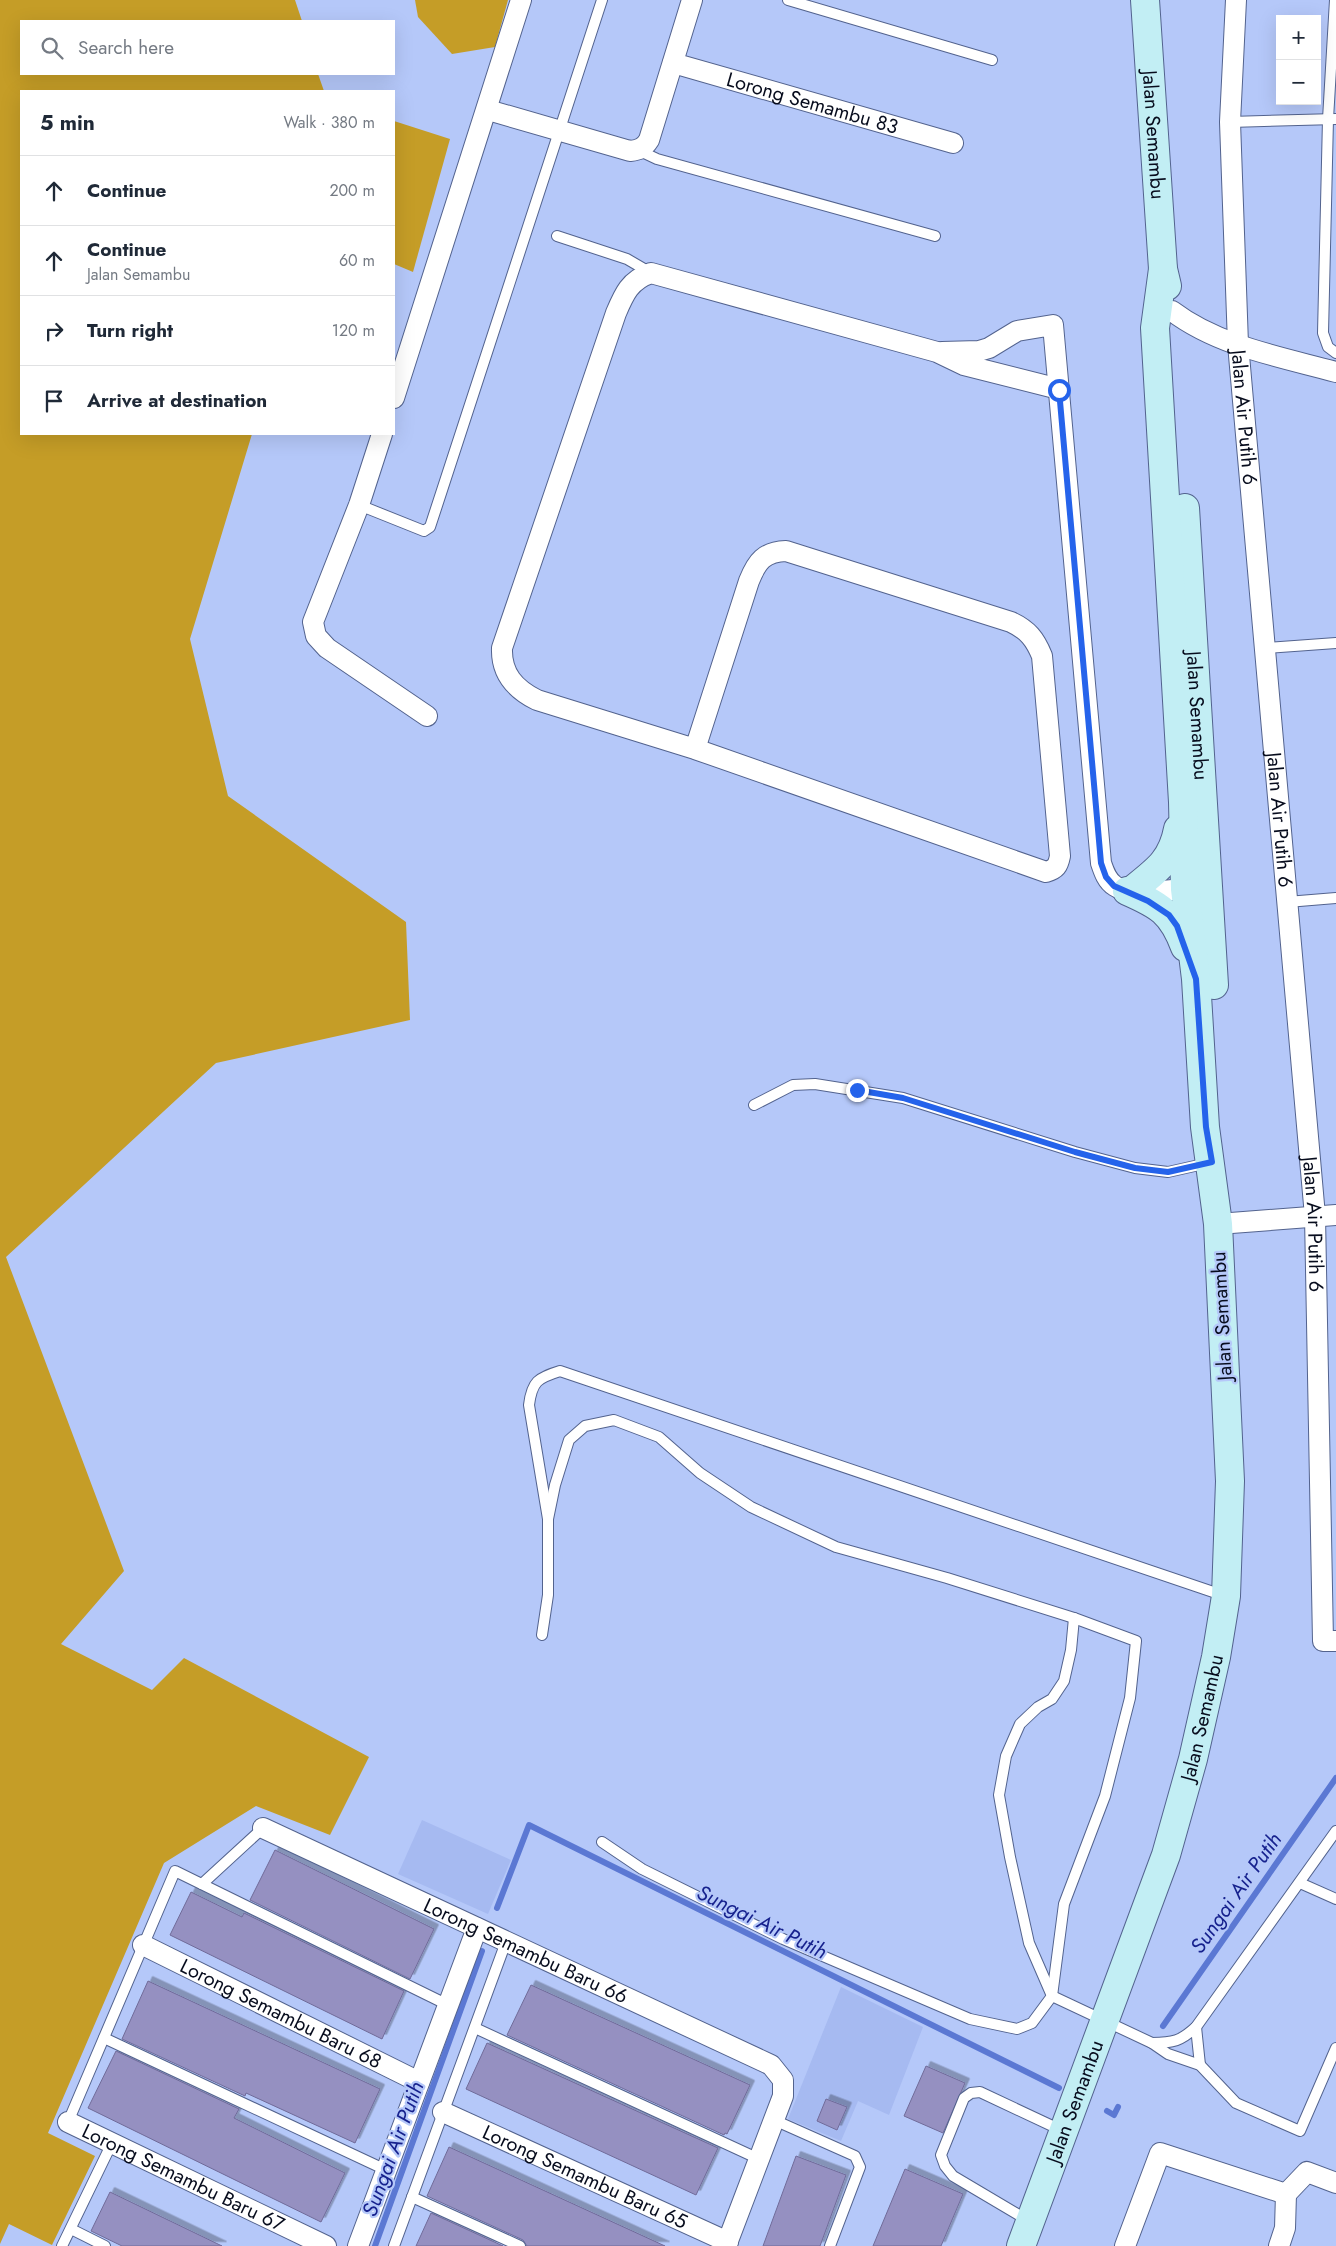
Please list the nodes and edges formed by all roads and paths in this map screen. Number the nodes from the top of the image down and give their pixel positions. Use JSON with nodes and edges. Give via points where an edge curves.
{"nodes":[{"id":1,"x":521,"y":0,"type":"edge"},
{"id":2,"x":602,"y":0,"type":"edge"},
{"id":3,"x":692,"y":0,"type":"edge"},
{"id":4,"x":788,"y":0,"type":"edge"},
{"id":5,"x":1145,"y":0,"type":"edge"},
{"id":6,"x":1236,"y":0,"type":"edge"},
{"id":7,"x":1335,"y":0,"type":"edge"},
{"id":8,"x":992,"y":60,"type":"dead end"},
{"id":9,"x":673,"y":63,"type":"junction"},
{"id":10,"x":488,"y":110,"type":"junction"},
{"id":11,"x":1332,"y":119,"type":"edge"},
{"id":12,"x":1230,"y":122,"type":"junction"},
{"id":13,"x":560,"y":131,"type":"junction"},
{"id":14,"x":953,"y":143,"type":"dead end"},
{"id":15,"x":638,"y":150,"type":"junction"},
{"id":16,"x":557,"y":236,"type":"dead end"},
{"id":17,"x":935,"y":236,"type":"dead end"},
{"id":18,"x":1163,"y":269,"type":"junction"},
{"id":19,"x":651,"y":273,"type":"junction"},
{"id":20,"x":1172,"y":311,"type":"junction"},
{"id":21,"x":1238,"y":344,"type":"junction"},
{"id":22,"x":937,"y":352,"type":"junction"},
{"id":23,"x":1336,"y":353,"type":"edge"},
{"id":24,"x":1336,"y":372,"type":"edge"},
{"id":25,"x":1059,"y":390,"type":"junction"},
{"id":26,"x":395,"y":395,"type":"edge"},
{"id":27,"x":382,"y":435,"type":"edge"},
{"id":28,"x":359,"y":504,"type":"junction"},
{"id":29,"x":1336,"y":643,"type":"edge"},
{"id":30,"x":1265,"y":648,"type":"junction"},
{"id":31,"x":427,"y":716,"type":"dead end"},
{"id":32,"x":695,"y":749,"type":"junction"},
{"id":33,"x":1183,"y":802,"type":"junction"},
{"id":34,"x":1207,"y":868,"type":"junction"},
{"id":35,"x":1185,"y":889,"type":"junction"},
{"id":36,"x":1129,"y":891,"type":"junction"},
{"id":37,"x":1336,"y":898,"type":"edge"},
{"id":38,"x":1287,"y":902,"type":"junction"},
{"id":39,"x":1209,"y":912,"type":"junction"},
{"id":40,"x":1196,"y":979,"type":"junction"},
{"id":41,"x":754,"y":1105,"type":"dead end"},
{"id":42,"x":1212,"y":1162,"type":"junction"},
{"id":43,"x":1336,"y":1215,"type":"edge"},
{"id":44,"x":1315,"y":1216,"type":"junction"},
{"id":45,"x":1218,"y":1224,"type":"junction"},
{"id":46,"x":548,"y":1518,"type":"junction"},
{"id":47,"x":1226,"y":1596,"type":"junction"},
{"id":48,"x":1074,"y":1618,"type":"junction"},
{"id":49,"x":542,"y":1635,"type":"dead end"},
{"id":50,"x":1329,"y":1641,"type":"edge"},
{"id":51,"x":263,"y":1828,"type":"joint"},
{"id":52,"x":1336,"y":1831,"type":"edge"},
{"id":53,"x":602,"y":1842,"type":"dead end"},
{"id":54,"x":1332,"y":1843,"type":"edge"},
{"id":55,"x":1300,"y":1882,"type":"junction"},
{"id":56,"x":202,"y":1884,"type":"junction"},
{"id":57,"x":1336,"y":1899,"type":"edge"},
{"id":58,"x":477,"y":1928,"type":"junction"},
{"id":59,"x":506,"y":1942,"type":"junction"},
{"id":60,"x":143,"y":1945,"type":"junction"},
{"id":61,"x":1052,"y":1996,"type":"junction"},
{"id":62,"x":448,"y":2005,"type":"junction"},
{"id":63,"x":1106,"y":2021,"type":"junction"},
{"id":64,"x":1196,"y":2027,"type":"junction"},
{"id":65,"x":475,"y":2028,"type":"junction"},
{"id":66,"x":104,"y":2038,"type":"junction"},
{"id":67,"x":1152,"y":2044,"type":"junction"},
{"id":68,"x":1336,"y":2048,"type":"edge"},
{"id":69,"x":1200,"y":2065,"type":"junction"},
{"id":70,"x":419,"y":2082,"type":"junction"},
{"id":71,"x":443,"y":2112,"type":"junction"},
{"id":72,"x":774,"y":2120,"type":"junction"},
{"id":73,"x":68,"y":2122,"type":"joint"},
{"id":74,"x":1064,"y":2131,"type":"junction"},
{"id":75,"x":112,"y":2143,"type":"junction"},
{"id":76,"x":759,"y":2158,"type":"junction"},
{"id":77,"x":386,"y":2170,"type":"junction"},
{"id":78,"x":1336,"y":2183,"type":"edge"},
{"id":79,"x":1286,"y":2194,"type":"junction"},
{"id":80,"x":412,"y":2197,"type":"junction"},
{"id":81,"x":71,"y":2229,"type":"junction"},
{"id":82,"x":1025,"y":2234,"type":"edge"},
{"id":83,"x":727,"y":2244,"type":"edge"},
{"id":84,"x":62,"y":2246,"type":"edge"},
{"id":85,"x":105,"y":2246,"type":"edge"},
{"id":86,"x":326,"y":2246,"type":"edge"},
{"id":87,"x":358,"y":2246,"type":"edge"},
{"id":88,"x":394,"y":2246,"type":"edge"},
{"id":89,"x":520,"y":2246,"type":"edge"},
{"id":90,"x":830,"y":2246,"type":"edge"},
{"id":91,"x":1125,"y":2246,"type":"edge"},
{"id":92,"x":1279,"y":2246,"type":"edge"}],
"edges":[{"from":1,"to":10,"type":"street"},
{"from":2,"to":13,"type":"lane"},
{"from":3,"to":9,"type":"street"},
{"from":4,"to":8,"type":"lane"},
{"from":5,"to":18,"type":"main road","name":"Jalan Semambu"},
{"from":6,"to":12,"type":"street","name":"Jalan Air Putih 6"},
{"from":7,"to":11,"type":"lane"},
{"from":9,"to":14,"type":"street","name":"Lorong Semambu 83"},
{"from":9,"to":15,"type":"street","via":[[649,140]]},
{"from":10,"to":13,"type":"street"},
{"from":10,"to":26,"type":"street"},
{"from":11,"to":12,"type":"lane"},
{"from":11,"to":23,"type":"lane","via":[[1323,333],[1328,347]]},
{"from":12,"to":21,"type":"street","name":"Jalan Air Putih 6"},
{"from":13,"to":15,"type":"street","via":[[630,151]]},
{"from":13,"to":28,"type":"lane","via":[[430,527],[424,531]]},
{"from":15,"to":17,"type":"lane","via":[[657,159]]},
{"from":16,"to":19,"type":"lane","via":[[627,258]]},
{"from":18,"to":20,"type":"main road","name":"Jalan Semambu"},
{"from":18,"to":33,"type":"main road","name":"Jalan Semambu","via":[[1155,328]]},
{"from":19,"to":22,"type":"street"},
{"from":19,"to":32,"type":"street","via":[[633,282],[616,313],[502,648],[502,660],[513,683],[522,693],[537,700]]},
{"from":20,"to":21,"type":"street","via":[[1185,321]]},
{"from":20,"to":34,"type":"main road","name":"Jalan Semambu"},
{"from":21,"to":24,"type":"street"},
{"from":21,"to":30,"type":"street","name":"Jalan Air Putih 6"},
{"from":22,"to":25,"type":"street","via":[[964,365]]},
{"from":22,"to":25,"type":"street","via":[[979,351],[1017,330],[1053,325]]},
{"from":25,"to":36,"type":"street","via":[[1101,863],[1106,877],[1114,886]]},
{"from":27,"to":28,"type":"street"},
{"from":28,"to":31,"type":"street","via":[[313,622],[316,636],[327,648]]},
{"from":29,"to":30,"type":"lane"},
{"from":30,"to":38,"type":"street","name":"Jalan Air Putih 6"},
{"from":32,"to":32,"type":"street","via":[[748,581],[762,558],[772,552],[786,551],[1011,622],[1026,629],[1042,656],[1060,856],[1058,865],[1046,872]]},
{"from":33,"to":35,"type":"main road","name":"Jalan Semambu"},
{"from":33,"to":36,"type":"main road","via":[[1175,845],[1169,858]]},
{"from":34,"to":35,"type":"main road"},
{"from":34,"to":39,"type":"main road","name":"Jalan Semambu"},
{"from":35,"to":36,"type":"street"},
{"from":35,"to":39,"type":"main road"},
{"from":35,"to":40,"type":"main road","name":"Jalan Semambu"},
{"from":36,"to":40,"type":"main road","via":[[1169,915],[1177,926]]},
{"from":37,"to":38,"type":"lane"},
{"from":38,"to":44,"type":"street","name":"Jalan Air Putih 6"},
{"from":39,"to":42,"type":"main road","name":"Jalan Semambu","via":[[1220,1125]]},
{"from":40,"to":42,"type":"main road","name":"Jalan Semambu","via":[[1206,1127]]},
{"from":41,"to":42,"type":"lane","via":[[793,1085],[815,1084],[903,1098],[1135,1168],[1168,1172]]},
{"from":42,"to":45,"type":"main road","name":"Jalan Semambu"},
{"from":43,"to":44,"type":"street"},
{"from":44,"to":45,"type":"street"},
{"from":44,"to":50,"type":"street","name":"Jalan Air Putih 6"},
{"from":45,"to":47,"type":"main road","name":"Jalan Semambu","via":[[1230,1481]]},
{"from":46,"to":47,"type":"lane","via":[[529,1404],[531,1388],[541,1377],[560,1371]]},
{"from":46,"to":48,"type":"lane","via":[[569,1440],[585,1426],[614,1420],[659,1437],[700,1473],[751,1507],[836,1547]]},
{"from":46,"to":49,"type":"lane","via":[[548,1595]]},
{"from":47,"to":63,"type":"main road","name":"Jalan Semambu","via":[[1209,1690],[1178,1818]]},
{"from":48,"to":61,"type":"lane","via":[[1064,1681],[1052,1699],[1020,1724],[1006,1756],[1000,1795],[1029,1942]]},
{"from":48,"to":61,"type":"lane","via":[[1136,1641],[1130,1698],[1105,1796],[1064,1904]]},
{"from":51,"to":56,"type":"lane"},
{"from":51,"to":58,"type":"street","name":"Lorong Semambu Baru 66"},
{"from":52,"to":54,"type":"lane"},
{"from":53,"to":61,"type":"lane","via":[[642,1869],[783,1939],[970,2019],[1017,2030],[1032,2023]]},
{"from":54,"to":55,"type":"lane"},
{"from":55,"to":57,"type":"lane"},
{"from":55,"to":64,"type":"lane"},
{"from":56,"to":60,"type":"lane","via":[[175,1871]]},
{"from":56,"to":62,"type":"lane"},
{"from":58,"to":59,"type":"street","name":"Lorong Semambu Baru 66"},
{"from":58,"to":62,"type":"street"},
{"from":59,"to":65,"type":"lane"},
{"from":59,"to":72,"type":"street","name":"Lorong Semambu Baru 66","via":[[771,2065],[783,2080],[783,2096]]},
{"from":60,"to":66,"type":"lane"},
{"from":60,"to":70,"type":"street","name":"Lorong Semambu Baru 68"},
{"from":61,"to":63,"type":"lane"},
{"from":62,"to":70,"type":"street"},
{"from":63,"to":67,"type":"lane"},
{"from":63,"to":74,"type":"main road","name":"Jalan Semambu"},
{"from":64,"to":67,"type":"lane","via":[[1183,2039]]},
{"from":64,"to":69,"type":"lane"},
{"from":65,"to":71,"type":"lane"},
{"from":65,"to":76,"type":"lane"},
{"from":66,"to":73,"type":"lane"},
{"from":66,"to":77,"type":"lane"},
{"from":67,"to":69,"type":"lane","via":[[1168,2054]]},
{"from":68,"to":69,"type":"lane","via":[[1300,2131],[1236,2103]]},
{"from":70,"to":77,"type":"street"},
{"from":71,"to":80,"type":"lane"},
{"from":71,"to":83,"type":"street","name":"Lorong Semambu Baru 65"},
{"from":72,"to":76,"type":"street"},
{"from":72,"to":90,"type":"lane","via":[[855,2156],[860,2167]]},
{"from":73,"to":75,"type":"street","name":"Lorong Semambu Baru 67"},
{"from":74,"to":82,"type":"main road","name":"Jalan Semambu"},
{"from":74,"to":82,"type":"lane","via":[[980,2092],[971,2093],[964,2098],[941,2155],[953,2176]]},
{"from":75,"to":81,"type":"lane"},
{"from":75,"to":86,"type":"street","name":"Lorong Semambu Baru 67"},
{"from":76,"to":83,"type":"street"},
{"from":77,"to":87,"type":"street"},
{"from":78,"to":79,"type":"street","via":[[1307,2172]]},
{"from":79,"to":91,"type":"street","via":[[1160,2153]]},
{"from":79,"to":92,"type":"street","via":[[1285,2228]]},
{"from":80,"to":88,"type":"lane"},
{"from":80,"to":89,"type":"lane"},
{"from":81,"to":84,"type":"lane"},
{"from":81,"to":85,"type":"lane"}]}
